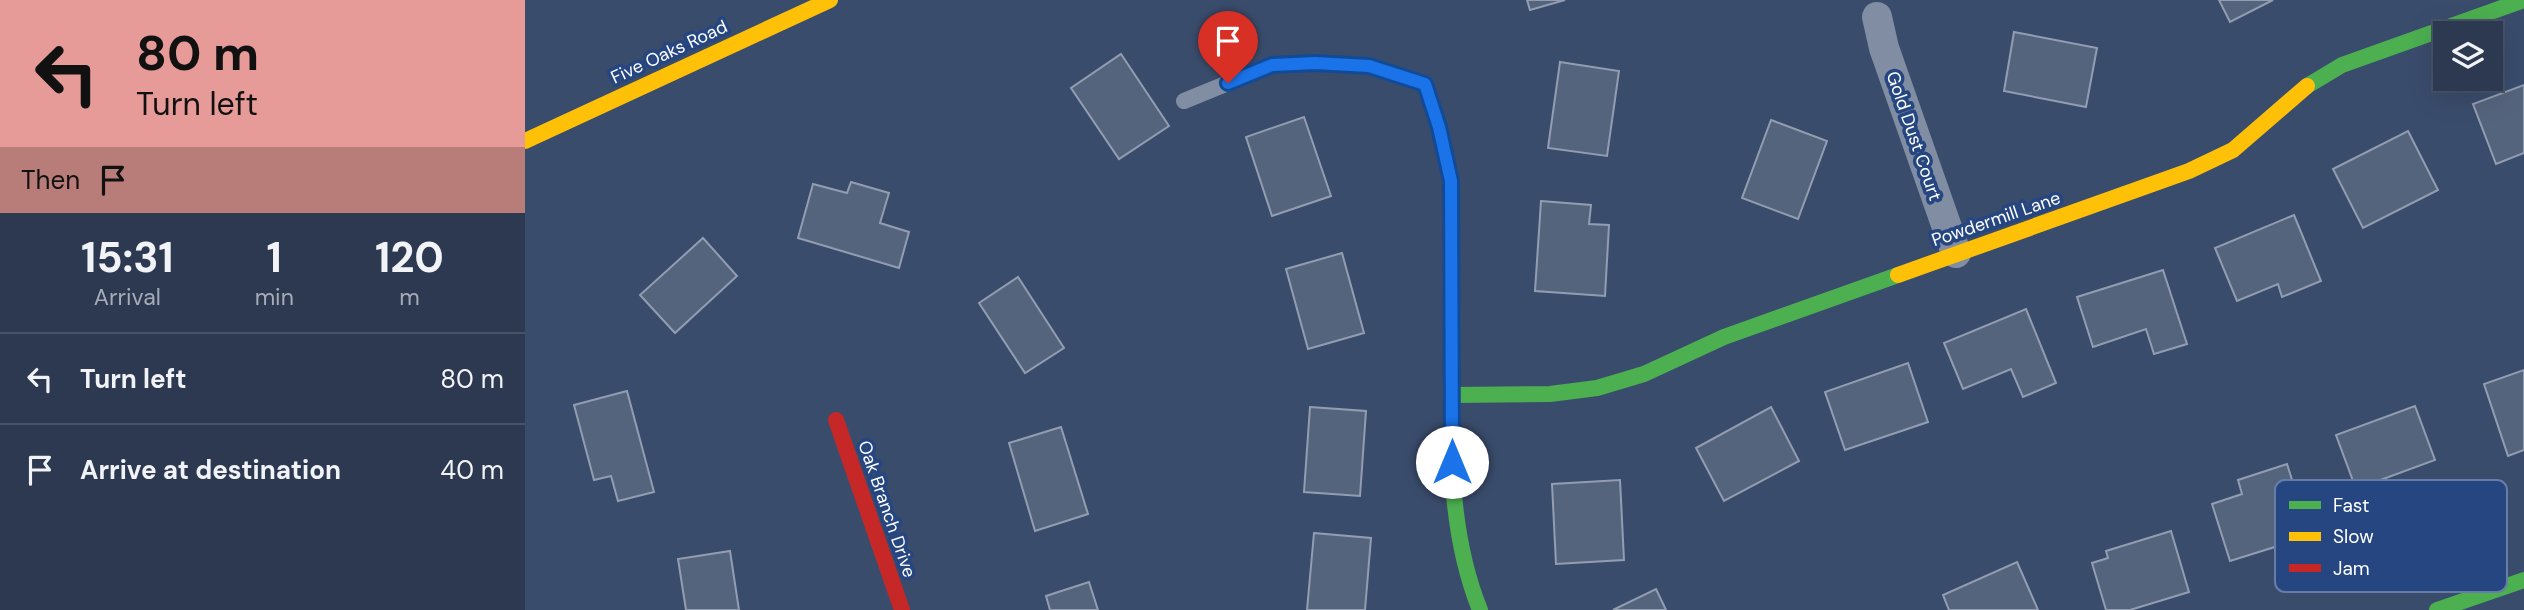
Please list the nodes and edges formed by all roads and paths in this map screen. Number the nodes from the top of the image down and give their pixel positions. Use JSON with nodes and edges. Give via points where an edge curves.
{"nodes":[{"id":1,"x":830,"y":0,"type":"edge"},
{"id":2,"x":2524,"y":0,"type":"edge"},
{"id":3,"x":1877,"y":17,"type":"dead end"},
{"id":4,"x":1425,"y":84,"type":"joint"},
{"id":5,"x":1184,"y":101,"type":"dead end"},
{"id":6,"x":525,"y":141,"type":"edge"},
{"id":7,"x":1956,"y":253,"type":"junction"},
{"id":8,"x":1452,"y":395,"type":"junction"},
{"id":9,"x":836,"y":420,"type":"dead end"},
{"id":10,"x":2524,"y":580,"type":"edge"},
{"id":11,"x":2507,"y":586,"type":"edge"},
{"id":12,"x":2489,"y":592,"type":"edge"},
{"id":13,"x":902,"y":610,"type":"edge"},
{"id":14,"x":1480,"y":610,"type":"edge"},
{"id":15,"x":2437,"y":610,"type":"edge"}],
"edges":[{"from":1,"to":6,"type":"street","name":"Five Oaks Road"},
{"from":2,"to":7,"type":"street","name":"Powdermill Lane","via":[[2342,65],[2302,89],[2258,130],[2215,160]]},
{"from":3,"to":7,"type":"street","name":"Gold Dust Court"},
{"from":4,"to":5,"type":"lane","via":[[1369,66],[1272,65]]},
{"from":4,"to":8,"type":"street","via":[[1451,181]]},
{"from":7,"to":8,"type":"street","name":"Powdermill Lane","via":[[1597,388],[1550,394]]},
{"from":8,"to":14,"type":"street","via":[[1452,484],[1458,536]]},
{"from":9,"to":13,"type":"street","name":"Oak Branch Drive"},
{"from":10,"to":11,"type":"street"},
{"from":12,"to":15,"type":"street"}]}
